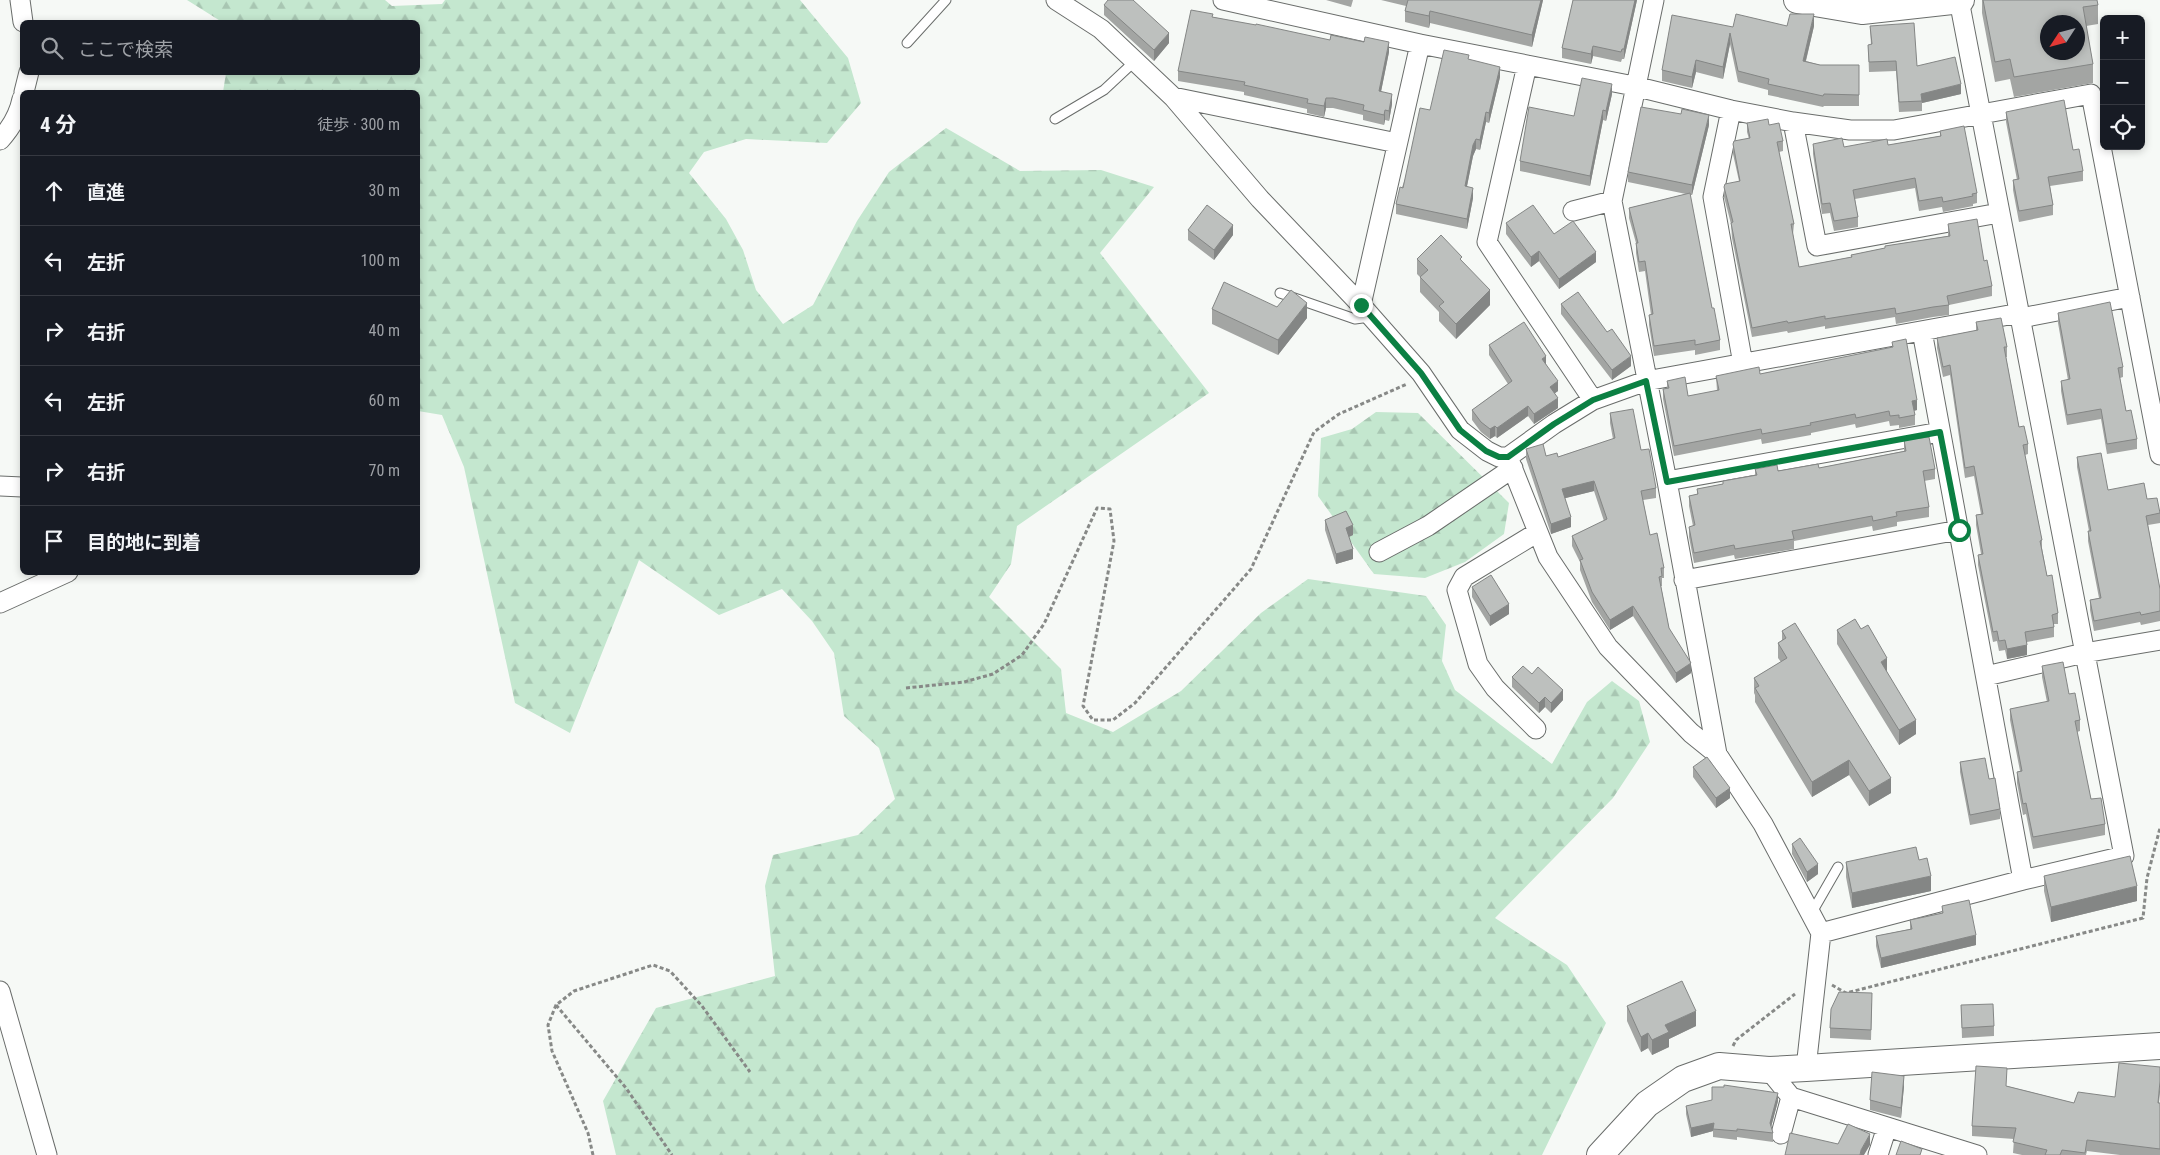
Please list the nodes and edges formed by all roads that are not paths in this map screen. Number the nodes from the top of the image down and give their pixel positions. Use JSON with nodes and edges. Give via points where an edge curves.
{"nodes":[{"id":1,"x":20,"y":0,"type":"edge"},
{"id":2,"x":946,"y":0,"type":"edge"},
{"id":3,"x":1056,"y":0,"type":"edge"},
{"id":4,"x":1223,"y":0,"type":"edge"},
{"id":5,"x":1654,"y":0,"type":"edge"},
{"id":6,"x":1797,"y":0,"type":"edge"},
{"id":7,"x":1960,"y":0,"type":"edge"},
{"id":8,"x":1282,"y":6,"type":"edge"},
{"id":9,"x":23,"y":20,"type":"edge"},
{"id":10,"x":907,"y":42,"type":"dead end"},
{"id":11,"x":1420,"y":44,"type":"junction"},
{"id":12,"x":1135,"y":61,"type":"junction"},
{"id":13,"x":1526,"y":65,"type":"junction"},
{"id":14,"x":28,"y":75,"type":"edge"},
{"id":15,"x":1634,"y":86,"type":"junction"},
{"id":16,"x":24,"y":90,"type":"edge"},
{"id":17,"x":1173,"y":97,"type":"junction"},
{"id":18,"x":20,"y":109,"type":"edge"},
{"id":19,"x":1731,"y":110,"type":"junction"},
{"id":20,"x":1981,"y":115,"type":"junction"},
{"id":21,"x":1055,"y":119,"type":"dead end"},
{"id":22,"x":1793,"y":122,"type":"junction"},
{"id":23,"x":0,"y":140,"type":"edge"},
{"id":24,"x":1397,"y":143,"type":"junction"},
{"id":25,"x":1612,"y":201,"type":"junction"},
{"id":26,"x":1573,"y":211,"type":"dead end"},
{"id":27,"x":1999,"y":213,"type":"junction"},
{"id":28,"x":1280,"y":293,"type":"dead end"},
{"id":29,"x":2130,"y":297,"type":"junction"},
{"id":30,"x":1366,"y":311,"type":"junction"},
{"id":31,"x":2020,"y":316,"type":"junction"},
{"id":32,"x":1922,"y":331,"type":"junction"},
{"id":33,"x":1744,"y":364,"type":"junction"},
{"id":34,"x":1646,"y":381,"type":"junction"},
{"id":35,"x":1593,"y":400,"type":"junction"},
{"id":36,"x":1940,"y":432,"type":"junction"},
{"id":37,"x":2160,"y":455,"type":"edge"},
{"id":38,"x":1511,"y":463,"type":"junction"},
{"id":39,"x":1667,"y":482,"type":"junction"},
{"id":40,"x":0,"y":486,"type":"edge"},
{"id":41,"x":20,"y":487,"type":"edge"},
{"id":42,"x":1959,"y":530,"type":"junction"},
{"id":43,"x":1538,"y":532,"type":"junction"},
{"id":44,"x":1379,"y":552,"type":"dead end"},
{"id":45,"x":61,"y":575,"type":"edge"},
{"id":46,"x":1684,"y":580,"type":"junction"},
{"id":47,"x":0,"y":603,"type":"edge"},
{"id":48,"x":2160,"y":640,"type":"edge"},
{"id":49,"x":2084,"y":653,"type":"junction"},
{"id":50,"x":1986,"y":676,"type":"junction"},
{"id":51,"x":1536,"y":729,"type":"dead end"},
{"id":52,"x":1717,"y":754,"type":"junction"},
{"id":53,"x":1838,"y":867,"type":"dead end"},
{"id":54,"x":2023,"y":880,"type":"junction"},
{"id":55,"x":1812,"y":914,"type":"junction"},
{"id":56,"x":1821,"y":933,"type":"junction"},
{"id":57,"x":0,"y":990,"type":"edge"},
{"id":58,"x":2160,"y":1046,"type":"edge"},
{"id":59,"x":1806,"y":1068,"type":"junction"},
{"id":60,"x":1769,"y":1070,"type":"junction"},
{"id":61,"x":1791,"y":1096,"type":"junction"},
{"id":62,"x":1887,"y":1127,"type":"junction"},
{"id":63,"x":1780,"y":1134,"type":"dead end"},
{"id":64,"x":46,"y":1155,"type":"edge"},
{"id":65,"x":1600,"y":1155,"type":"edge"},
{"id":66,"x":1878,"y":1155,"type":"edge"},
{"id":67,"x":1977,"y":1155,"type":"edge"}],
"edges":[{"from":1,"to":9,"type":"street"},
{"from":2,"to":10,"type":"lane"},
{"from":3,"to":12,"type":"street","via":[[1101,29]]},
{"from":4,"to":8,"type":"street"},
{"from":5,"to":15,"type":"street"},
{"from":6,"to":7,"type":"street","via":[[1862,11]]},
{"from":7,"to":20,"type":"street"},
{"from":8,"to":11,"type":"street"},
{"from":11,"to":13,"type":"street"},
{"from":11,"to":24,"type":"street"},
{"from":12,"to":17,"type":"street"},
{"from":12,"to":21,"type":"lane","via":[[1104,90]]},
{"from":13,"to":15,"type":"street"},
{"from":13,"to":35,"type":"street","via":[[1488,242]]},
{"from":14,"to":16,"type":"street"},
{"from":15,"to":19,"type":"street"},
{"from":15,"to":25,"type":"street"},
{"from":17,"to":24,"type":"street"},
{"from":17,"to":30,"type":"street","via":[[1260,199]]},
{"from":18,"to":23,"type":"street"},
{"from":19,"to":22,"type":"street"},
{"from":19,"to":33,"type":"street","via":[[1712,197]]},
{"from":20,"to":22,"type":"street","via":[[1894,130],[1850,130]]},
{"from":20,"to":27,"type":"street"},
{"from":20,"to":29,"type":"street","via":[[2091,94]]},
{"from":22,"to":27,"type":"street","via":[[1817,246]]},
{"from":24,"to":30,"type":"street"},
{"from":25,"to":26,"type":"street"},
{"from":25,"to":34,"type":"street"},
{"from":27,"to":31,"type":"street"},
{"from":28,"to":30,"type":"lane","via":[[1355,319]]},
{"from":29,"to":31,"type":"street"},
{"from":29,"to":37,"type":"street"},
{"from":30,"to":38,"type":"street","via":[[1421,373],[1460,430],[1486,451]]},
{"from":31,"to":32,"type":"street"},
{"from":31,"to":49,"type":"street"},
{"from":32,"to":33,"type":"street"},
{"from":32,"to":36,"type":"street"},
{"from":33,"to":34,"type":"street"},
{"from":34,"to":35,"type":"street"},
{"from":34,"to":39,"type":"street"},
{"from":35,"to":38,"type":"street","via":[[1554,424]]},
{"from":36,"to":39,"type":"street"},
{"from":36,"to":42,"type":"street"},
{"from":38,"to":43,"type":"street"},
{"from":38,"to":44,"type":"street","via":[[1428,526]]},
{"from":39,"to":46,"type":"street"},
{"from":40,"to":41,"type":"street"},
{"from":42,"to":46,"type":"street"},
{"from":42,"to":50,"type":"street"},
{"from":43,"to":51,"type":"street","via":[[1464,577],[1457,590],[1478,664],[1495,688]]},
{"from":43,"to":52,"type":"street","via":[[1548,557],[1608,647],[1692,733]]},
{"from":45,"to":47,"type":"street"},
{"from":46,"to":52,"type":"street"},
{"from":48,"to":49,"type":"street"},
{"from":49,"to":50,"type":"street"},
{"from":49,"to":54,"type":"street","via":[[2124,856]]},
{"from":50,"to":54,"type":"street"},
{"from":52,"to":55,"type":"street","via":[[1763,824]]},
{"from":53,"to":55,"type":"lane"},
{"from":54,"to":56,"type":"street"},
{"from":55,"to":56,"type":"street"},
{"from":56,"to":59,"type":"street"},
{"from":57,"to":64,"type":"street"},
{"from":58,"to":59,"type":"street"},
{"from":59,"to":60,"type":"street"},
{"from":60,"to":61,"type":"street"},
{"from":60,"to":65,"type":"street","via":[[1719,1066],[1683,1079],[1647,1104]]},
{"from":61,"to":62,"type":"street"},
{"from":61,"to":63,"type":"street"},
{"from":62,"to":66,"type":"street"},
{"from":62,"to":67,"type":"street"}]}
